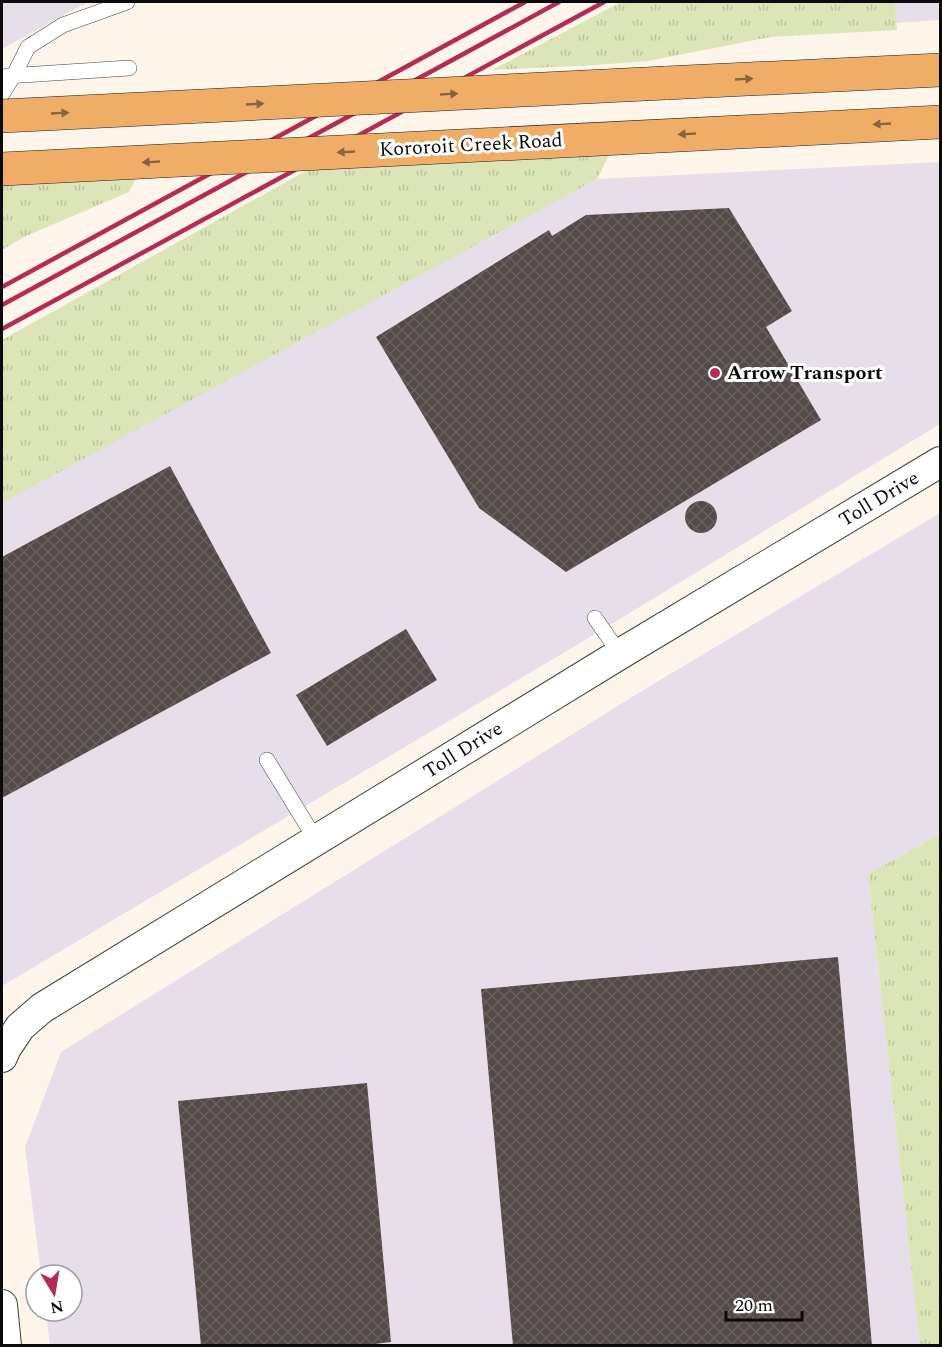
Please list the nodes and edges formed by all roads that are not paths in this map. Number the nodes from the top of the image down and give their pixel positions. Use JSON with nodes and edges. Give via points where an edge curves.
{"nodes":[{"id":1,"x":127,"y":2,"type":"edge"},
{"id":2,"x":129,"y":68,"type":"dead end"},
{"id":3,"x":940,"y":70,"type":"edge"},
{"id":4,"x":8,"y":76,"type":"edge"},
{"id":5,"x":2,"y":94,"type":"edge"},
{"id":6,"x":2,"y":116,"type":"edge"},
{"id":7,"x":940,"y":122,"type":"edge"},
{"id":8,"x":2,"y":169,"type":"edge"},
{"id":9,"x":940,"y":462,"type":"edge"},
{"id":10,"x":595,"y":618,"type":"dead end"},
{"id":11,"x":620,"y":654,"type":"junction"},
{"id":12,"x":267,"y":760,"type":"dead end"},
{"id":13,"x":316,"y":840,"type":"junction"},
{"id":14,"x":2,"y":1057,"type":"edge"},
{"id":15,"x":2,"y":1305,"type":"edge"},
{"id":16,"x":6,"y":1346,"type":"edge"}],
"edges":[{"from":1,"to":4,"type":"lane","via":[[63,25],[28,47]]},
{"from":2,"to":4,"type":"lane"},
{"from":6,"to":3,"type":"main road","one_way":true,"bridge":true},
{"from":4,"to":5,"type":"lane"},
{"from":7,"to":8,"type":"main road","name":"Kororoit Creek Road","one_way":true,"bridge":true},
{"from":9,"to":11,"type":"street","name":"Toll Drive"},
{"from":10,"to":11,"type":"lane"},
{"from":11,"to":13,"type":"street","name":"Toll Drive"},
{"from":12,"to":13,"type":"lane"},
{"from":13,"to":14,"type":"street","name":"Toll Drive","via":[[42,1008],[20,1027]]},
{"from":15,"to":16,"type":"street"}]}
